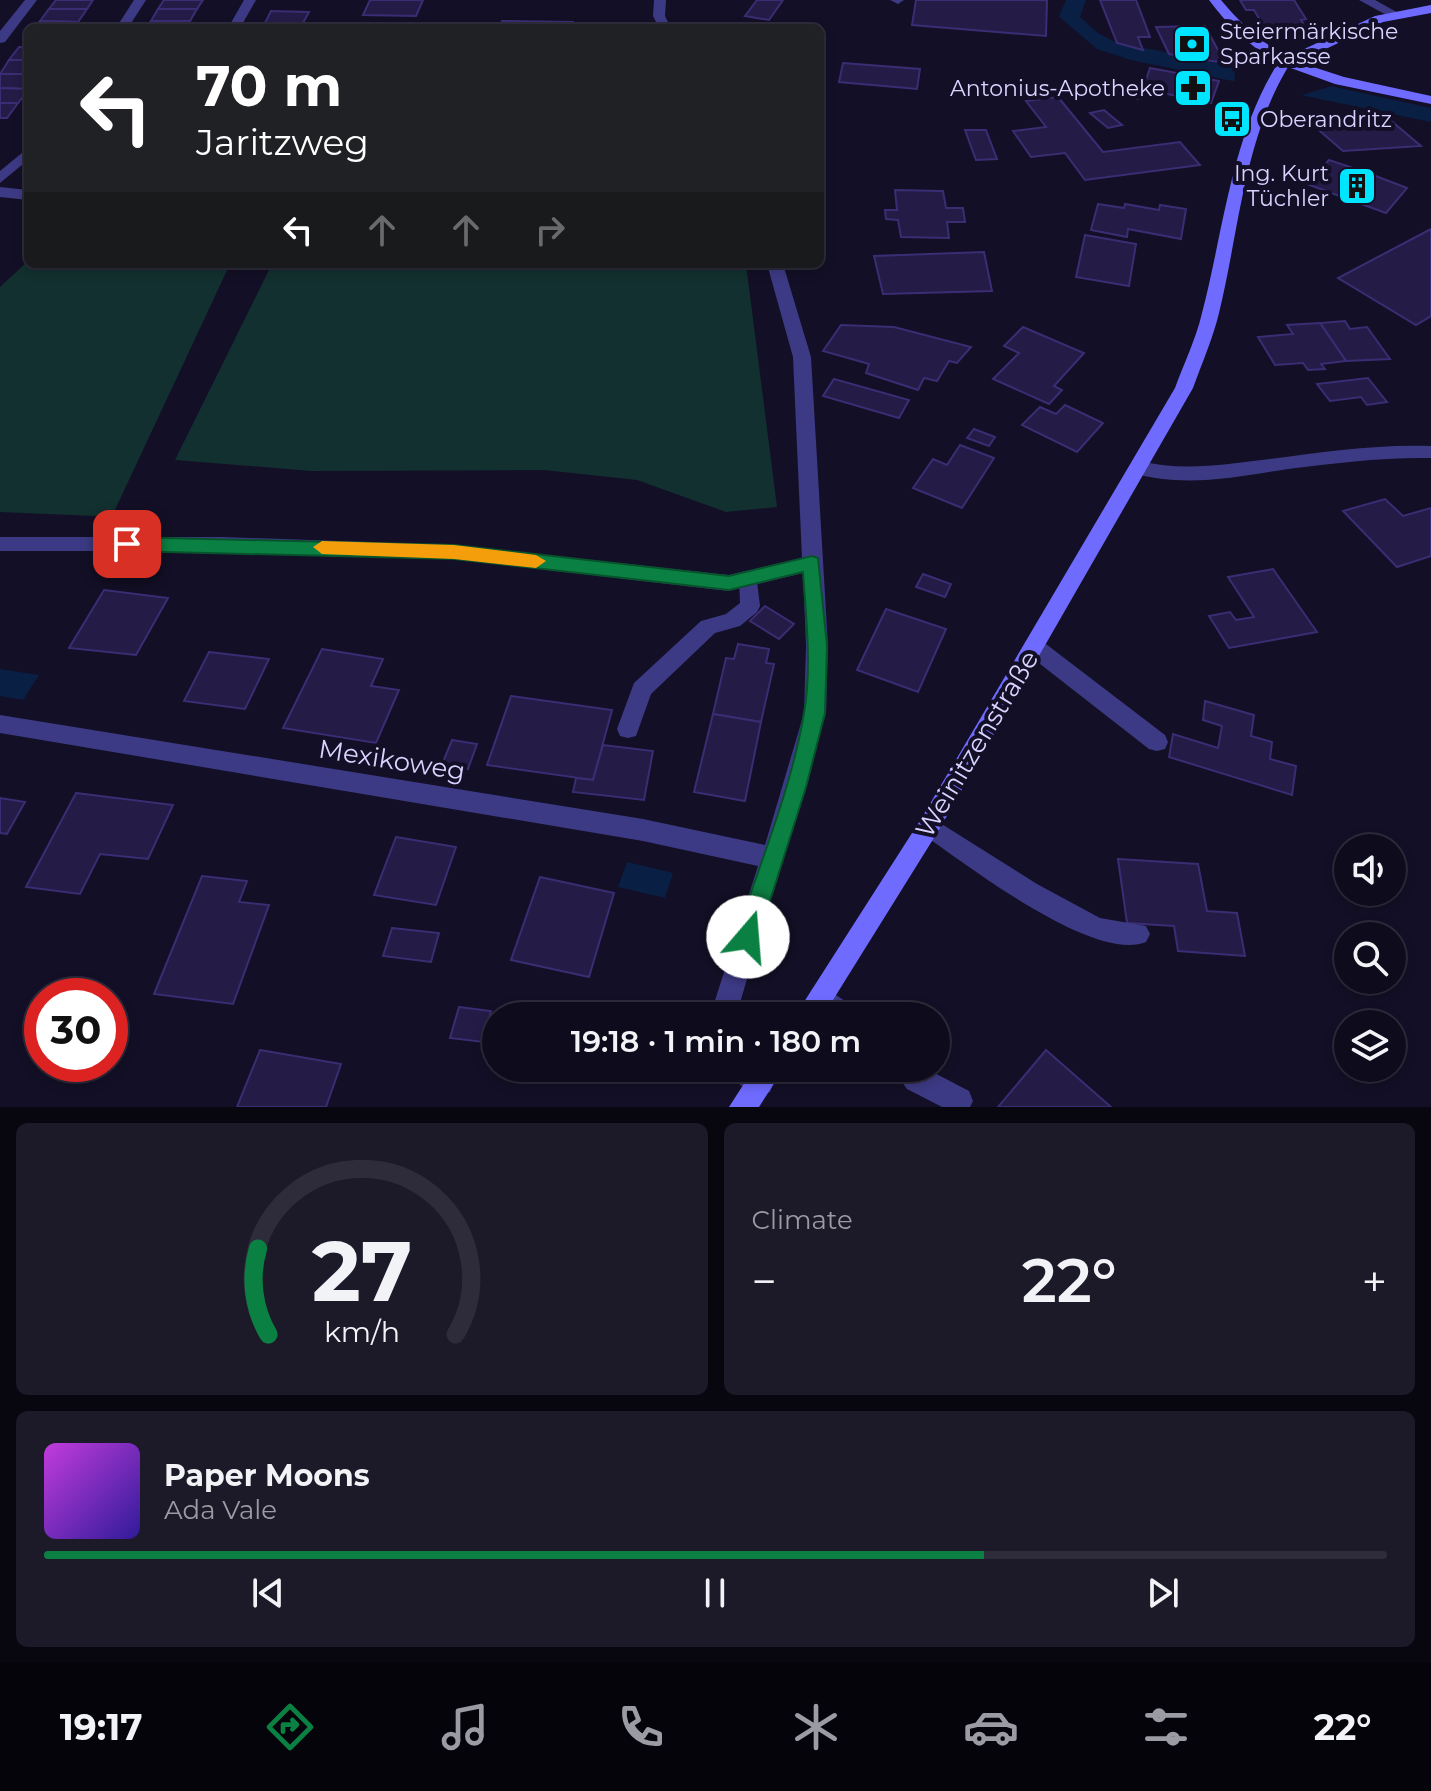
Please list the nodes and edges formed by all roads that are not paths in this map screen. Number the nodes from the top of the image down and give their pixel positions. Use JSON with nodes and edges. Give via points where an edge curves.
{"nodes":[{"id":1,"x":31,"y":0,"type":"edge"},
{"id":2,"x":140,"y":0,"type":"edge"},
{"id":3,"x":250,"y":0,"type":"edge"},
{"id":4,"x":660,"y":0,"type":"edge"},
{"id":5,"x":1215,"y":0,"type":"edge"},
{"id":6,"x":1365,"y":0,"type":"edge"},
{"id":7,"x":1431,"y":9,"type":"edge"},
{"id":8,"x":1396,"y":15,"type":"junction"},
{"id":9,"x":125,"y":24,"type":"edge"},
{"id":10,"x":236,"y":24,"type":"edge"},
{"id":11,"x":663,"y":24,"type":"edge"},
{"id":12,"x":0,"y":39,"type":"edge"},
{"id":13,"x":1281,"y":68,"type":"junction"},
{"id":14,"x":1431,"y":100,"type":"edge"},
{"id":15,"x":24,"y":156,"type":"edge"},
{"id":16,"x":0,"y":179,"type":"edge"},
{"id":17,"x":0,"y":192,"type":"edge"},
{"id":18,"x":24,"y":195,"type":"edge"},
{"id":19,"x":776,"y":268,"type":"edge"},
{"id":20,"x":1431,"y":452,"type":"edge"},
{"id":21,"x":1140,"y":468,"type":"junction"},
{"id":22,"x":0,"y":544,"type":"edge"},
{"id":23,"x":811,"y":553,"type":"junction"},
{"id":24,"x":749,"y":578,"type":"junction"},
{"id":25,"x":1034,"y":647,"type":"junction"},
{"id":26,"x":0,"y":724,"type":"edge"},
{"id":27,"x":628,"y":729,"type":"dead end"},
{"id":28,"x":1157,"y":742,"type":"dead end"},
{"id":29,"x":929,"y":826,"type":"junction"},
{"id":30,"x":773,"y":858,"type":"junction"},
{"id":31,"x":1137,"y":934,"type":"dead end"},
{"id":32,"x":727,"y":1002,"type":"edge"},
{"id":33,"x":818,"y":1002,"type":"edge"},
{"id":34,"x":753,"y":1082,"type":"edge"},
{"id":35,"x":923,"y":1082,"type":"edge"},
{"id":36,"x":959,"y":1101,"type":"dead end"},
{"id":37,"x":743,"y":1107,"type":"edge"}],
"edges":[{"from":1,"to":12,"type":"street"},
{"from":2,"to":9,"type":"street"},
{"from":3,"to":10,"type":"street"},
{"from":4,"to":11,"type":"street"},
{"from":5,"to":13,"type":"main road","via":[[1230,23]]},
{"from":6,"to":8,"type":"street"},
{"from":7,"to":8,"type":"main road"},
{"from":8,"to":13,"type":"main road"},
{"from":13,"to":14,"type":"main road"},
{"from":13,"to":21,"type":"main road","name":"Weinitzenstraße","via":[[1250,136],[1210,317],[1184,388]]},
{"from":15,"to":16,"type":"street"},
{"from":17,"to":18,"type":"street"},
{"from":19,"to":23,"type":"street","via":[[802,357]]},
{"from":20,"to":21,"type":"street","via":[[1183,476]]},
{"from":21,"to":25,"type":"main road","name":"Weinitzenstraße"},
{"from":22,"to":24,"type":"street","via":[[454,552],[729,583]]},
{"from":23,"to":24,"type":"street"},
{"from":23,"to":30,"type":"street","via":[[815,713]]},
{"from":24,"to":27,"type":"street","via":[[750,606],[733,620],[708,627],[642,689]]},
{"from":25,"to":28,"type":"street"},
{"from":25,"to":29,"type":"main road","name":"Weinitzenstraße"},
{"from":26,"to":30,"type":"street","name":"Mexikoweg","via":[[643,830]]},
{"from":29,"to":31,"type":"street","via":[[1028,892],[1097,929]]},
{"from":29,"to":33,"type":"main road","name":"Weinitzenstraße"},
{"from":30,"to":32,"type":"street"},
{"from":34,"to":37,"type":"main road"},
{"from":35,"to":36,"type":"street"}]}
